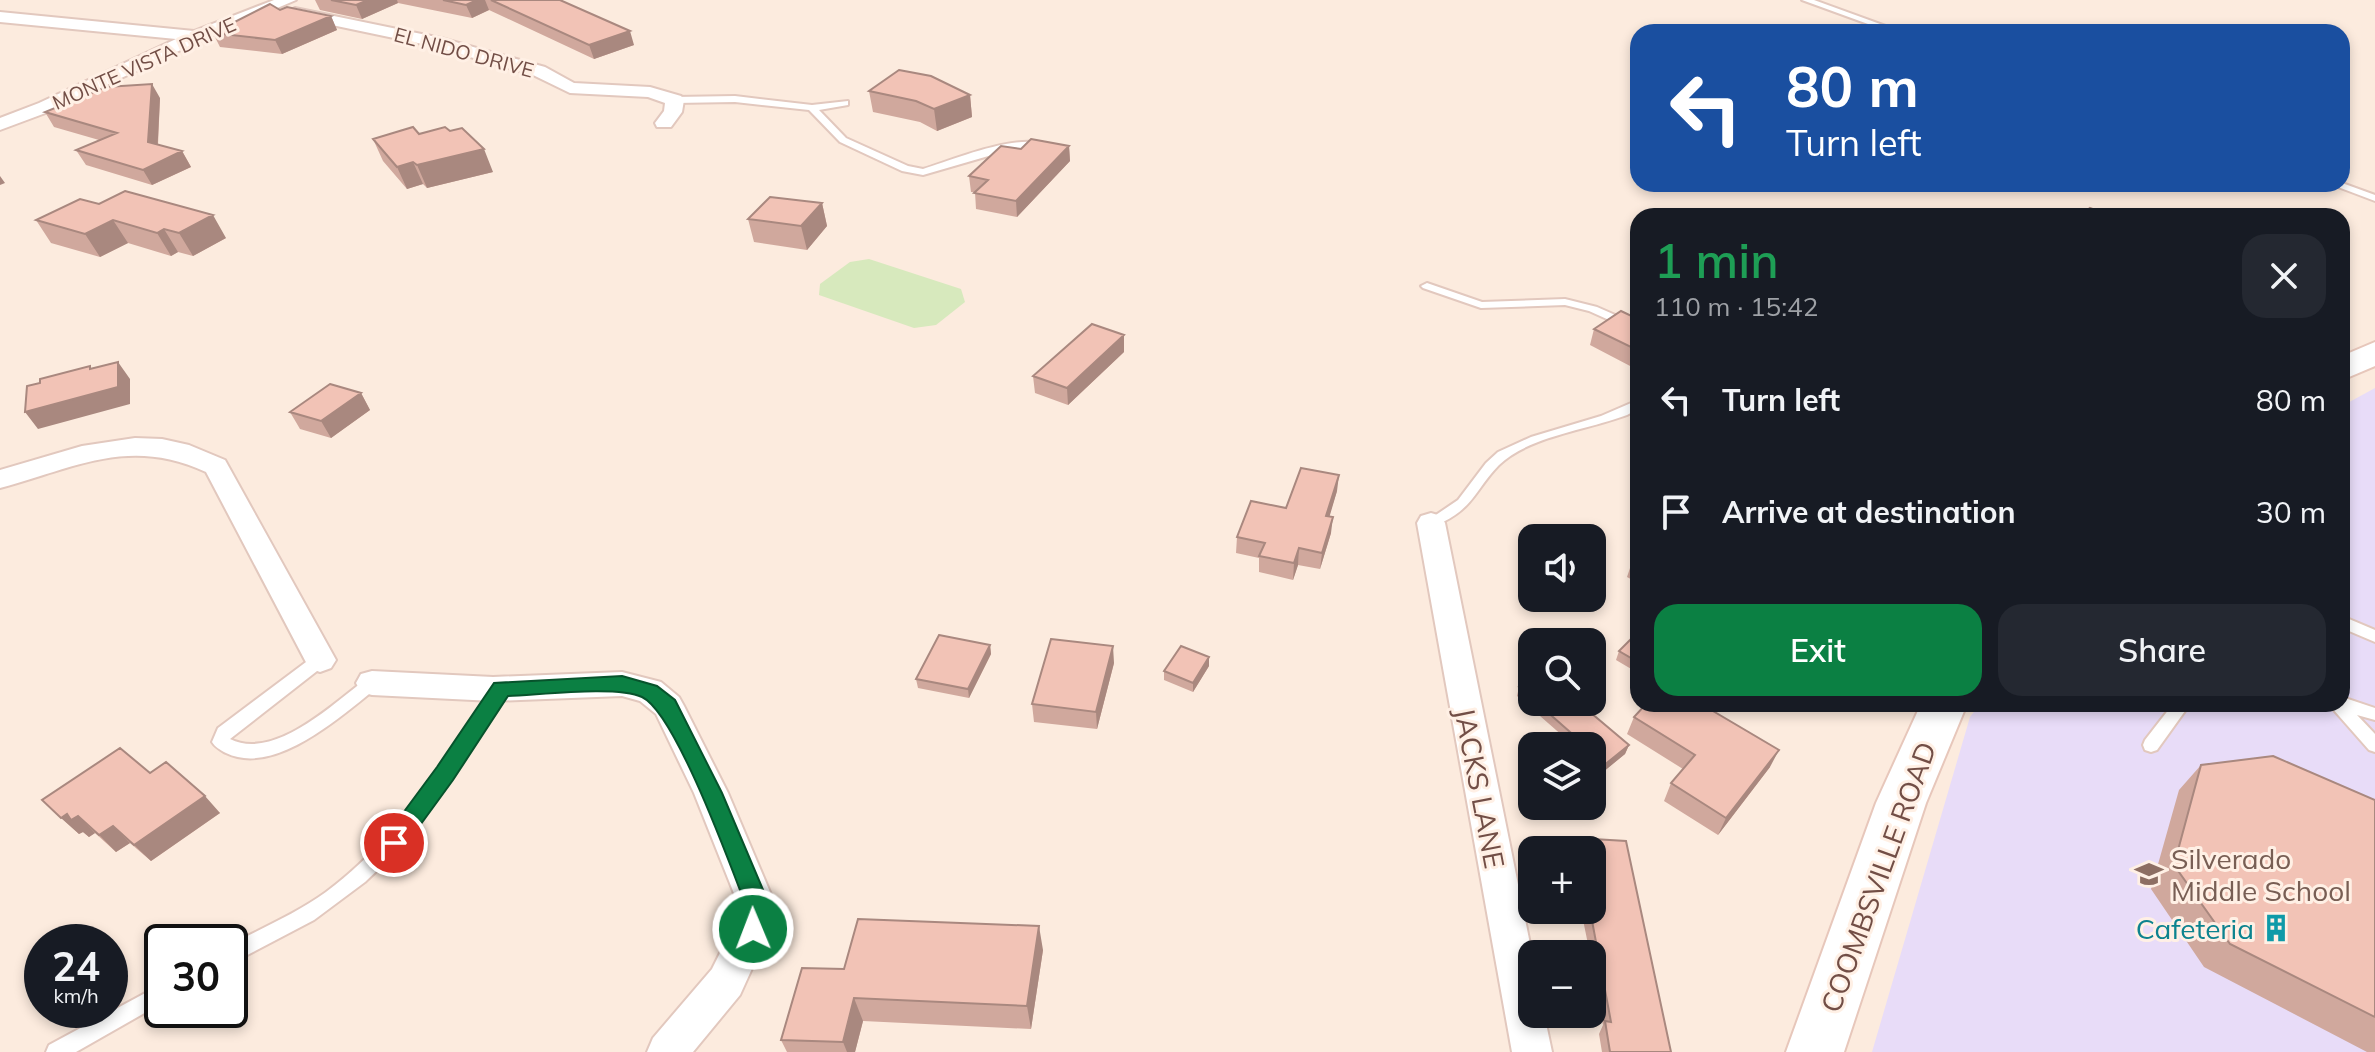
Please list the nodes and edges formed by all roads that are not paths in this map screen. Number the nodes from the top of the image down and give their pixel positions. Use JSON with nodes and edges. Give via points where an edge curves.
{"nodes":[{"id":1,"x":288,"y":0,"type":"edge"},
{"id":2,"x":1806,"y":0,"type":"edge"},
{"id":3,"x":271,"y":8,"type":"junction"},
{"id":4,"x":0,"y":17,"type":"edge"},
{"id":5,"x":1875,"y":24,"type":"edge"},
{"id":6,"x":194,"y":37,"type":"junction"},
{"id":7,"x":675,"y":100,"type":"junction"},
{"id":8,"x":845,"y":103,"type":"dead end"},
{"id":9,"x":812,"y":108,"type":"junction"},
{"id":10,"x":664,"y":123,"type":"dead end"},
{"id":11,"x":0,"y":124,"type":"edge"},
{"id":12,"x":1044,"y":146,"type":"edge"},
{"id":13,"x":2350,"y":189,"type":"edge"},
{"id":14,"x":2375,"y":198,"type":"edge"},
{"id":15,"x":1427,"y":286,"type":"dead end"},
{"id":16,"x":1630,"y":325,"type":"edge"},
{"id":17,"x":2375,"y":352,"type":"edge"},
{"id":18,"x":2350,"y":366,"type":"edge"},
{"id":19,"x":1630,"y":408,"type":"edge"},
{"id":20,"x":0,"y":479,"type":"edge"},
{"id":21,"x":1431,"y":523,"type":"joint"},
{"id":22,"x":2350,"y":625,"type":"edge"},
{"id":23,"x":2375,"y":636,"type":"edge"},
{"id":24,"x":320,"y":660,"type":"joint"},
{"id":25,"x":372,"y":683,"type":"joint"},
{"id":26,"x":502,"y":689,"type":"junction"},
{"id":27,"x":2350,"y":706,"type":"edge"},
{"id":28,"x":1941,"y":712,"type":"edge"},
{"id":29,"x":2176,"y":712,"type":"edge"},
{"id":30,"x":2348,"y":712,"type":"edge"},
{"id":31,"x":2375,"y":714,"type":"edge"},
{"id":32,"x":2151,"y":745,"type":"dead end"},
{"id":33,"x":2375,"y":745,"type":"edge"},
{"id":34,"x":248,"y":945,"type":"edge"},
{"id":35,"x":144,"y":1003,"type":"edge"},
{"id":36,"x":56,"y":1052,"type":"edge"},
{"id":37,"x":667,"y":1052,"type":"edge"},
{"id":38,"x":1532,"y":1052,"type":"edge"},
{"id":39,"x":1815,"y":1052,"type":"edge"}],
"edges":[{"from":1,"to":3,"type":"street","name":"MONTE VISTA DRIVE"},
{"from":2,"to":5,"type":"lane"},
{"from":3,"to":6,"type":"street","name":"MONTE VISTA DRIVE"},
{"from":3,"to":7,"type":"street","name":"EL NIDO DRIVE","via":[[435,42],[539,71],[570,88],[650,92]]},
{"from":4,"to":6,"type":"street"},
{"from":6,"to":11,"type":"street","name":"MONTE VISTA DRIVE"},
{"from":7,"to":9,"type":"lane","via":[[735,99]]},
{"from":7,"to":10,"type":"street"},
{"from":8,"to":9,"type":"lane"},
{"from":9,"to":12,"type":"lane","via":[[843,140],[923,172],[1008,147]]},
{"from":13,"to":14,"type":"lane"},
{"from":15,"to":16,"type":"lane","via":[[1481,305],[1565,302]]},
{"from":17,"to":18,"type":"street"},
{"from":19,"to":21,"type":"lane","via":[[1503,455],[1485,470],[1463,503]]},
{"from":20,"to":24,"type":"street","via":[[108,448],[143,444],[172,447],[216,466]]},
{"from":21,"to":38,"type":"street","name":"JACKS LANE"},
{"from":22,"to":23,"type":"lane"},
{"from":24,"to":25,"type":"lane","via":[[224,733],[220,742],[251,752],[277,747]]},
{"from":25,"to":26,"type":"street"},
{"from":26,"to":34,"type":"lane","via":[[394,843],[332,898]]},
{"from":26,"to":37,"type":"street","via":[[622,684],[650,691],[668,706],[711,793],[760,911],[726,982]]},
{"from":27,"to":31,"type":"lane"},
{"from":28,"to":39,"type":"street","name":"COOMBSVILLE ROAD","via":[[1901,803]]},
{"from":29,"to":32,"type":"lane"},
{"from":30,"to":33,"type":"lane"},
{"from":35,"to":36,"type":"lane"}]}
